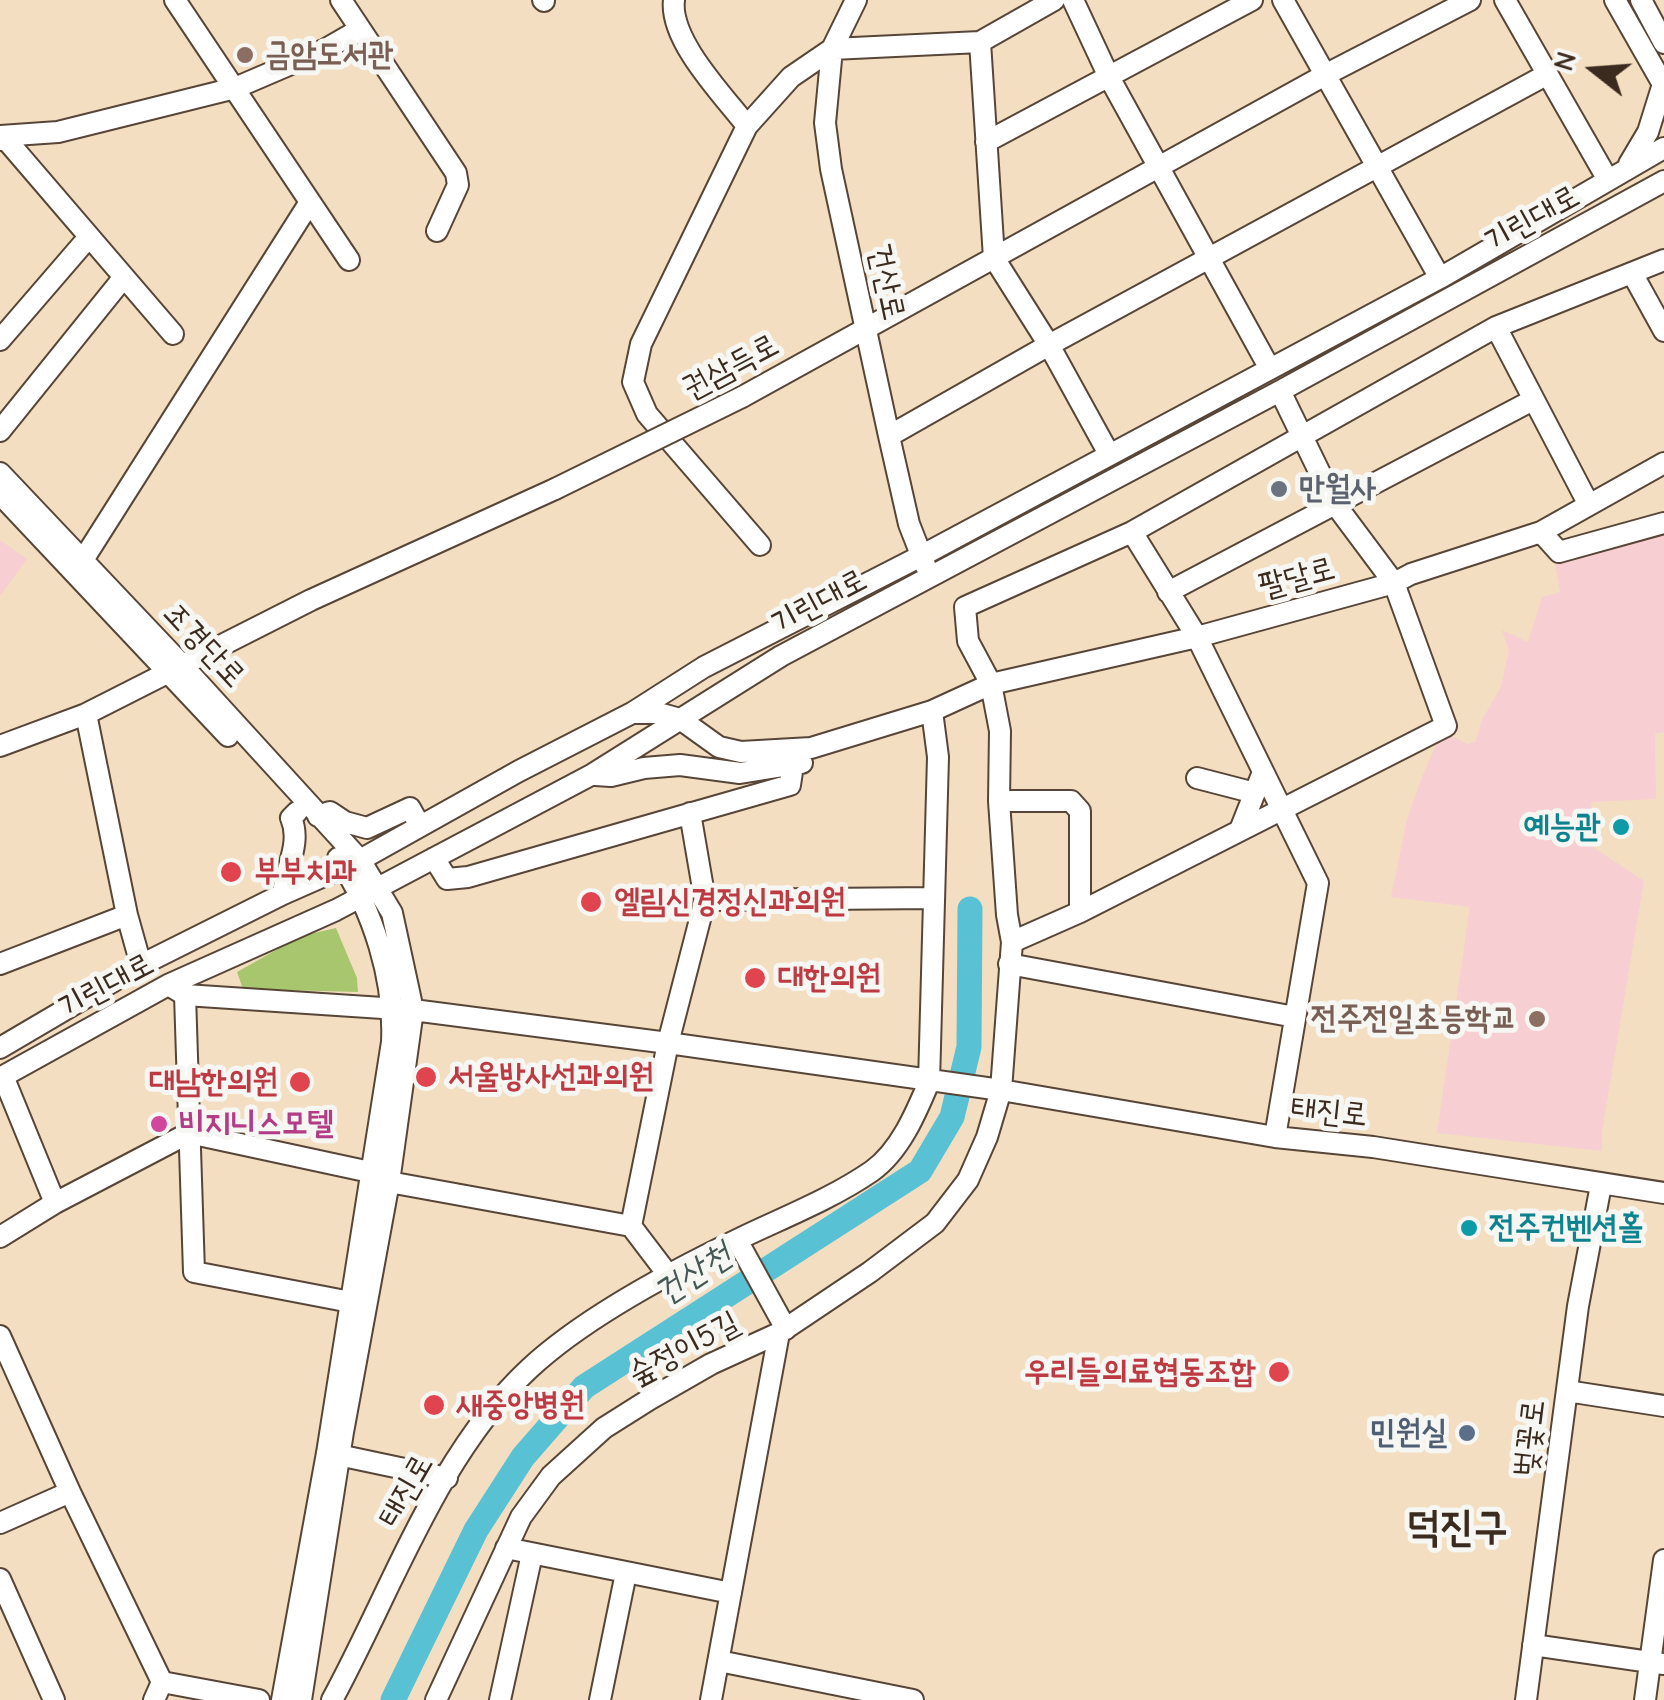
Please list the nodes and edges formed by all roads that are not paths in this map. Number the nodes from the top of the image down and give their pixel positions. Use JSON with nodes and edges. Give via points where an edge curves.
{"nodes":[{"id":1,"x":175,"y":0,"type":"edge"},
{"id":2,"x":341,"y":0,"type":"edge"},
{"id":3,"x":674,"y":0,"type":"edge"},
{"id":4,"x":856,"y":0,"type":"edge"},
{"id":5,"x":1054,"y":0,"type":"edge"},
{"id":6,"x":1072,"y":0,"type":"edge"},
{"id":7,"x":1252,"y":0,"type":"edge"},
{"id":8,"x":1283,"y":0,"type":"edge"},
{"id":9,"x":1470,"y":0,"type":"edge"},
{"id":10,"x":1505,"y":0,"type":"edge"},
{"id":11,"x":1615,"y":0,"type":"edge"},
{"id":12,"x":1641,"y":0,"type":"edge"},
{"id":13,"x":360,"y":30,"type":"junction"},
{"id":14,"x":980,"y":42,"type":"junction"},
{"id":15,"x":1664,"y":43,"type":"edge"},
{"id":16,"x":832,"y":49,"type":"junction"},
{"id":17,"x":1325,"y":75,"type":"junction"},
{"id":18,"x":1546,"y":75,"type":"junction"},
{"id":19,"x":1109,"y":77,"type":"junction"},
{"id":20,"x":1664,"y":85,"type":"edge"},
{"id":21,"x":234,"y":88,"type":"junction"},
{"id":22,"x":747,"y":126,"type":"junction"},
{"id":23,"x":1,"y":137,"type":"edge"},
{"id":24,"x":986,"y":142,"type":"junction"},
{"id":25,"x":1664,"y":148,"type":"edge"},
{"id":26,"x":1377,"y":167,"type":"junction"},
{"id":27,"x":1158,"y":168,"type":"junction"},
{"id":28,"x":1616,"y":175,"type":"junction"},
{"id":29,"x":1664,"y":181,"type":"edge"},
{"id":30,"x":1664,"y":193,"type":"edge"},
{"id":31,"x":1636,"y":197,"type":"junction"},
{"id":32,"x":310,"y":202,"type":"junction"},
{"id":33,"x":437,"y":231,"type":"dead end"},
{"id":34,"x":88,"y":238,"type":"junction"},
{"id":35,"x":994,"y":258,"type":"junction"},
{"id":36,"x":349,"y":260,"type":"dead end"},
{"id":37,"x":1208,"y":260,"type":"junction"},
{"id":38,"x":1664,"y":260,"type":"edge"},
{"id":39,"x":1632,"y":272,"type":"junction"},
{"id":40,"x":124,"y":277,"type":"junction"},
{"id":41,"x":1440,"y":278,"type":"junction"},
{"id":42,"x":866,"y":327,"type":"junction"},
{"id":43,"x":1496,"y":328,"type":"junction"},
{"id":44,"x":1664,"y":330,"type":"edge"},
{"id":45,"x":173,"y":334,"type":"dead end"},
{"id":46,"x":0,"y":340,"type":"edge"},
{"id":47,"x":1049,"y":345,"type":"junction"},
{"id":48,"x":1270,"y":369,"type":"junction"},
{"id":49,"x":1280,"y":391,"type":"junction"},
{"id":50,"x":1533,"y":400,"type":"junction"},
{"id":51,"x":0,"y":431,"type":"edge"},
{"id":52,"x":888,"y":436,"type":"junction"},
{"id":53,"x":1302,"y":437,"type":"junction"},
{"id":54,"x":1109,"y":454,"type":"junction"},
{"id":55,"x":1664,"y":463,"type":"edge"},
{"id":56,"x":0,"y":473,"type":"edge"},
{"id":57,"x":0,"y":494,"type":"edge"},
{"id":58,"x":1335,"y":504,"type":"junction"},
{"id":59,"x":1588,"y":505,"type":"junction"},
{"id":60,"x":1664,"y":523,"type":"edge"},
{"id":61,"x":1132,"y":532,"type":"junction"},
{"id":62,"x":1541,"y":532,"type":"junction"},
{"id":63,"x":760,"y":545,"type":"dead end"},
{"id":64,"x":921,"y":556,"type":"junction"},
{"id":65,"x":83,"y":560,"type":"junction"},
{"id":66,"x":931,"y":576,"type":"junction"},
{"id":67,"x":1394,"y":583,"type":"junction"},
{"id":68,"x":1168,"y":592,"type":"junction"},
{"id":69,"x":1197,"y":636,"type":"junction"},
{"id":70,"x":175,"y":668,"type":"junction"},
{"id":71,"x":992,"y":684,"type":"junction"},
{"id":72,"x":932,"y":711,"type":"junction"},
{"id":73,"x":632,"y":713,"type":"junction"},
{"id":74,"x":86,"y":714,"type":"junction"},
{"id":75,"x":680,"y":719,"type":"junction"},
{"id":76,"x":0,"y":746,"type":"edge"},
{"id":77,"x":811,"y":748,"type":"junction"},
{"id":78,"x":792,"y":765,"type":"junction"},
{"id":79,"x":1263,"y":772,"type":"junction"},
{"id":80,"x":593,"y":774,"type":"junction"},
{"id":81,"x":1196,"y":778,"type":"dead end"},
{"id":82,"x":1254,"y":794,"type":"junction"},
{"id":83,"x":999,"y":800,"type":"junction"},
{"id":84,"x":1281,"y":810,"type":"junction"},
{"id":85,"x":690,"y":813,"type":"junction"},
{"id":86,"x":308,"y":814,"type":"junction"},
{"id":87,"x":420,"y":826,"type":"junction"},
{"id":88,"x":1240,"y":830,"type":"junction"},
{"id":89,"x":434,"y":858,"type":"junction"},
{"id":90,"x":352,"y":864,"type":"junction"},
{"id":91,"x":369,"y":893,"type":"junction"},
{"id":92,"x":283,"y":894,"type":"junction"},
{"id":93,"x":934,"y":898,"type":"junction"},
{"id":94,"x":706,"y":900,"type":"junction"},
{"id":95,"x":1080,"y":912,"type":"junction"},
{"id":96,"x":127,"y":915,"type":"junction"},
{"id":97,"x":1012,"y":942,"type":"junction"},
{"id":98,"x":0,"y":964,"type":"edge"},
{"id":99,"x":1010,"y":964,"type":"junction"},
{"id":100,"x":140,"y":966,"type":"junction"},
{"id":101,"x":177,"y":990,"type":"junction"},
{"id":102,"x":403,"y":1009,"type":"junction"},
{"id":103,"x":1295,"y":1016,"type":"junction"},
{"id":104,"x":668,"y":1042,"type":"junction"},
{"id":105,"x":0,"y":1048,"type":"edge"},
{"id":106,"x":2,"y":1077,"type":"edge"},
{"id":107,"x":935,"y":1083,"type":"junction"},
{"id":108,"x":994,"y":1090,"type":"junction"},
{"id":109,"x":188,"y":1133,"type":"junction"},
{"id":110,"x":1275,"y":1137,"type":"junction"},
{"id":111,"x":379,"y":1177,"type":"junction"},
{"id":112,"x":1601,"y":1185,"type":"junction"},
{"id":113,"x":1664,"y":1193,"type":"edge"},
{"id":114,"x":55,"y":1203,"type":"junction"},
{"id":115,"x":631,"y":1226,"type":"junction"},
{"id":116,"x":0,"y":1237,"type":"edge"},
{"id":117,"x":739,"y":1245,"type":"junction"},
{"id":118,"x":670,"y":1276,"type":"junction"},
{"id":119,"x":358,"y":1304,"type":"junction"},
{"id":120,"x":781,"y":1324,"type":"junction"},
{"id":121,"x":0,"y":1336,"type":"edge"},
{"id":122,"x":1566,"y":1391,"type":"junction"},
{"id":123,"x":1664,"y":1406,"type":"edge"},
{"id":124,"x":333,"y":1454,"type":"junction"},
{"id":125,"x":447,"y":1478,"type":"junction"},
{"id":126,"x":70,"y":1492,"type":"junction"},
{"id":127,"x":0,"y":1523,"type":"edge"},
{"id":128,"x":506,"y":1548,"type":"junction"},
{"id":129,"x":532,"y":1554,"type":"junction"},
{"id":130,"x":1664,"y":1560,"type":"edge"},
{"id":131,"x":626,"y":1573,"type":"junction"},
{"id":132,"x":0,"y":1580,"type":"edge"},
{"id":133,"x":731,"y":1593,"type":"junction"},
{"id":134,"x":1533,"y":1645,"type":"junction"},
{"id":135,"x":719,"y":1661,"type":"junction"},
{"id":136,"x":1657,"y":1664,"type":"edge"},
{"id":137,"x":158,"y":1691,"type":"edge"},
{"id":138,"x":820,"y":1691,"type":"edge"},
{"id":139,"x":54,"y":1700,"type":"edge"},
{"id":140,"x":259,"y":1700,"type":"edge"},
{"id":141,"x":282,"y":1700,"type":"edge"},
{"id":142,"x":302,"y":1700,"type":"edge"},
{"id":143,"x":332,"y":1700,"type":"edge"},
{"id":144,"x":436,"y":1700,"type":"edge"},
{"id":145,"x":500,"y":1700,"type":"edge"},
{"id":146,"x":600,"y":1700,"type":"edge"},
{"id":147,"x":712,"y":1700,"type":"edge"},
{"id":148,"x":913,"y":1700,"type":"edge"},
{"id":149,"x":1526,"y":1700,"type":"edge"},
{"id":150,"x":1645,"y":1700,"type":"edge"}],
"edges":[{"from":1,"to":21,"type":"street"},
{"from":2,"to":13,"type":"street"},
{"from":3,"to":22,"type":"street","via":[[677,26],[693,56]]},
{"from":4,"to":16,"type":"street","name":"건산로"},
{"from":5,"to":14,"type":"street"},
{"from":6,"to":19,"type":"street"},
{"from":7,"to":19,"type":"street"},
{"from":8,"to":17,"type":"street"},
{"from":9,"to":17,"type":"street","name":"권삼득로"},
{"from":10,"to":18,"type":"street"},
{"from":11,"to":20,"type":"street"},
{"from":12,"to":15,"type":"street"},
{"from":13,"to":21,"type":"street"},
{"from":13,"to":33,"type":"street","via":[[456,173],[458,185]]},
{"from":14,"to":16,"type":"street"},
{"from":14,"to":24,"type":"street"},
{"from":16,"to":22,"type":"street","via":[[791,77]]},
{"from":16,"to":42,"type":"street","name":"건산로","via":[[824,123]]},
{"from":17,"to":26,"type":"street"},
{"from":17,"to":27,"type":"street","name":"권삼득로"},
{"from":18,"to":26,"type":"street"},
{"from":18,"to":28,"type":"street"},
{"from":19,"to":24,"type":"street"},
{"from":19,"to":27,"type":"street"},
{"from":20,"to":28,"type":"street","via":[[1644,141]]},
{"from":21,"to":23,"type":"street","via":[[58,132]]},
{"from":21,"to":32,"type":"street"},
{"from":22,"to":63,"type":"street","via":[[641,344],[633,382],[674,449]]},
{"from":23,"to":34,"type":"street"},
{"from":24,"to":35,"type":"street"},
{"from":25,"to":28,"type":"street","name":"기린대로"},
{"from":26,"to":37,"type":"street"},
{"from":26,"to":41,"type":"street"},
{"from":27,"to":35,"type":"street","name":"권삼득로"},
{"from":27,"to":37,"type":"street"},
{"from":28,"to":41,"type":"street","name":"기린대로"},
{"from":29,"to":31,"type":"street","name":"기린대로"},
{"from":30,"to":31,"type":"street"},
{"from":31,"to":49,"type":"street","name":"기린대로"},
{"from":32,"to":36,"type":"street"},
{"from":32,"to":65,"type":"street"},
{"from":34,"to":40,"type":"street"},
{"from":34,"to":46,"type":"street"},
{"from":35,"to":42,"type":"street","name":"권삼득로"},
{"from":35,"to":47,"type":"street"},
{"from":37,"to":47,"type":"street"},
{"from":37,"to":48,"type":"street"},
{"from":38,"to":39,"type":"street"},
{"from":39,"to":43,"type":"street"},
{"from":39,"to":44,"type":"street"},
{"from":40,"to":45,"type":"street"},
{"from":40,"to":51,"type":"street"},
{"from":41,"to":48,"type":"street","name":"기린대로"},
{"from":42,"to":52,"type":"street","name":"건산로"},
{"from":42,"to":70,"type":"street","name":"권삼득로","bridge":true,"via":[[554,490]]},
{"from":43,"to":50,"type":"street"},
{"from":43,"to":53,"type":"street"},
{"from":47,"to":52,"type":"street"},
{"from":47,"to":54,"type":"street"},
{"from":48,"to":54,"type":"street","name":"기린대로"},
{"from":49,"to":53,"type":"street"},
{"from":49,"to":66,"type":"street","name":"기린대로"},
{"from":50,"to":58,"type":"street"},
{"from":50,"to":59,"type":"street"},
{"from":52,"to":64,"type":"street","name":"건산로"},
{"from":53,"to":58,"type":"street"},
{"from":53,"to":61,"type":"street"},
{"from":54,"to":64,"type":"street","name":"기린대로"},
{"from":55,"to":59,"type":"street","name":"팔달로"},
{"from":56,"to":65,"type":"street","name":"조경단로"},
{"from":57,"to":70,"type":"street","name":"조경단로"},
{"from":58,"to":67,"type":"street"},
{"from":58,"to":68,"type":"street"},
{"from":59,"to":62,"type":"street","name":"팔달로"},
{"from":60,"to":62,"type":"street","via":[[1560,552]]},
{"from":61,"to":68,"type":"street"},
{"from":61,"to":71,"type":"street","name":"숲정이5길","via":[[965,607],[968,641]]},
{"from":62,"to":67,"type":"street","name":"팔달로"},
{"from":64,"to":66,"type":"street","name":"건산로"},
{"from":64,"to":73,"type":"street","name":"기린대로","via":[[704,667]]},
{"from":65,"to":70,"type":"street","name":"조경단로"},
{"from":66,"to":75,"type":"street","name":"기린대로"},
{"from":67,"to":69,"type":"street","name":"팔달로"},
{"from":67,"to":84,"type":"street","via":[[1446,726]]},
{"from":68,"to":69,"type":"street"},
{"from":69,"to":71,"type":"street","name":"팔달로"},
{"from":69,"to":79,"type":"street"},
{"from":70,"to":74,"type":"street","name":"권삼득로"},
{"from":70,"to":86,"type":"street","name":"조경단로"},
{"from":71,"to":72,"type":"street","name":"팔달로"},
{"from":71,"to":83,"type":"street","name":"숲정이5길","via":[[1000,731]]},
{"from":72,"to":77,"type":"street","name":"팔달로"},
{"from":72,"to":93,"type":"street","via":[[938,758]]},
{"from":73,"to":75,"type":"street","name":"팔달로"},
{"from":73,"to":87,"type":"street","name":"기린대로"},
{"from":74,"to":76,"type":"street","name":"권삼득로"},
{"from":74,"to":96,"type":"street","name":"기린대로"},
{"from":75,"to":77,"type":"street","name":"팔달로","via":[[719,747],[741,752]]},
{"from":75,"to":80,"type":"street","name":"기린대로"},
{"from":77,"to":78,"type":"street","name":"팔달로","via":[[802,764]]},
{"from":78,"to":80,"type":"street"},
{"from":78,"to":85,"type":"street","name":"팔달로","via":[[790,785]]},
{"from":79,"to":82,"type":"street"},
{"from":79,"to":84,"type":"street"},
{"from":80,"to":89,"type":"street","name":"기린대로"},
{"from":81,"to":82,"type":"street"},
{"from":82,"to":88,"type":"street"},
{"from":83,"to":95,"type":"street","via":[[1071,802],[1080,811]]},
{"from":83,"to":97,"type":"street","name":"숲정이5길"},
{"from":84,"to":88,"type":"street"},
{"from":84,"to":103,"type":"street","via":[[1318,883]]},
{"from":85,"to":89,"type":"street","via":[[468,877],[447,879]]},
{"from":85,"to":94,"type":"street"},
{"from":86,"to":87,"type":"street","via":[[330,812],[367,828],[410,808]]},
{"from":86,"to":90,"type":"street","name":"조경단로"},
{"from":86,"to":92,"type":"street","via":[[291,818],[295,848]]},
{"from":87,"to":90,"type":"street","name":"기린대로"},
{"from":88,"to":95,"type":"street"},
{"from":89,"to":91,"type":"street","name":"기린대로"},
{"from":90,"to":91,"type":"street","name":"조경단로"},
{"from":90,"to":92,"type":"street","name":"기린대로"},
{"from":91,"to":101,"type":"street","name":"기린대로"},
{"from":91,"to":102,"type":"street","name":"조경단로","via":[[392,912]]},
{"from":92,"to":100,"type":"street","name":"기린대로"},
{"from":93,"to":94,"type":"street"},
{"from":93,"to":107,"type":"street","name":"태진로"},
{"from":94,"to":104,"type":"street"},
{"from":95,"to":97,"type":"street"},
{"from":96,"to":98,"type":"street","name":"기린대로"},
{"from":96,"to":100,"type":"street","name":"기린대로"},
{"from":97,"to":99,"type":"street","name":"숲정이5길"},
{"from":99,"to":103,"type":"street"},
{"from":99,"to":108,"type":"street","name":"숲정이5길"},
{"from":100,"to":105,"type":"street","name":"기린대로"},
{"from":101,"to":102,"type":"street"},
{"from":101,"to":106,"type":"street","name":"기린대로"},
{"from":101,"to":109,"type":"street","name":"기린대로"},
{"from":102,"to":104,"type":"street"},
{"from":102,"to":111,"type":"street"},
{"from":103,"to":110,"type":"street"},
{"from":104,"to":107,"type":"street"},
{"from":104,"to":115,"type":"street"},
{"from":106,"to":114,"type":"street","name":"기린대로"},
{"from":107,"to":108,"type":"street","name":"태진로"},
{"from":107,"to":117,"type":"street","name":"태진로","via":[[874,1170]]},
{"from":108,"to":110,"type":"street","name":"태진로"},
{"from":108,"to":120,"type":"street","name":"숲정이5길","via":[[987,1136],[968,1180],[935,1222],[870,1272]]},
{"from":109,"to":111,"type":"street"},
{"from":109,"to":114,"type":"street"},
{"from":109,"to":119,"type":"street","name":"기린대로","via":[[194,1272]]},
{"from":110,"to":112,"type":"street","name":"태진로"},
{"from":111,"to":115,"type":"street"},
{"from":111,"to":119,"type":"street"},
{"from":112,"to":113,"type":"street","name":"태진로"},
{"from":112,"to":122,"type":"street","name":"벚꽃로"},
{"from":114,"to":116,"type":"street"},
{"from":115,"to":118,"type":"street"},
{"from":117,"to":118,"type":"street","name":"태진로"},
{"from":117,"to":120,"type":"street"},
{"from":118,"to":125,"type":"street","name":"태진로","via":[[530,1368],[484,1419]]},
{"from":119,"to":124,"type":"street"},
{"from":120,"to":128,"type":"street","name":"숲정이5길","via":[[604,1428],[551,1476]]},
{"from":120,"to":133,"type":"street"},
{"from":121,"to":126,"type":"street"},
{"from":122,"to":123,"type":"street"},
{"from":122,"to":134,"type":"street","name":"벚꽃로"},
{"from":124,"to":125,"type":"street"},
{"from":124,"to":141,"type":"street"},
{"from":124,"to":142,"type":"street"},
{"from":125,"to":143,"type":"street","name":"태진로"},
{"from":126,"to":127,"type":"street"},
{"from":126,"to":137,"type":"street"},
{"from":128,"to":129,"type":"street"},
{"from":128,"to":144,"type":"street","name":"숲정이5길"},
{"from":129,"to":131,"type":"street"},
{"from":129,"to":145,"type":"street"},
{"from":130,"to":136,"type":"street"},
{"from":131,"to":133,"type":"street"},
{"from":131,"to":146,"type":"street"},
{"from":132,"to":139,"type":"street"},
{"from":133,"to":135,"type":"street"},
{"from":134,"to":136,"type":"street"},
{"from":134,"to":149,"type":"street","name":"벚꽃로"},
{"from":135,"to":138,"type":"street"},
{"from":135,"to":147,"type":"street"},
{"from":136,"to":150,"type":"street"},
{"from":137,"to":140,"type":"street"},
{"from":138,"to":148,"type":"street"}]}
